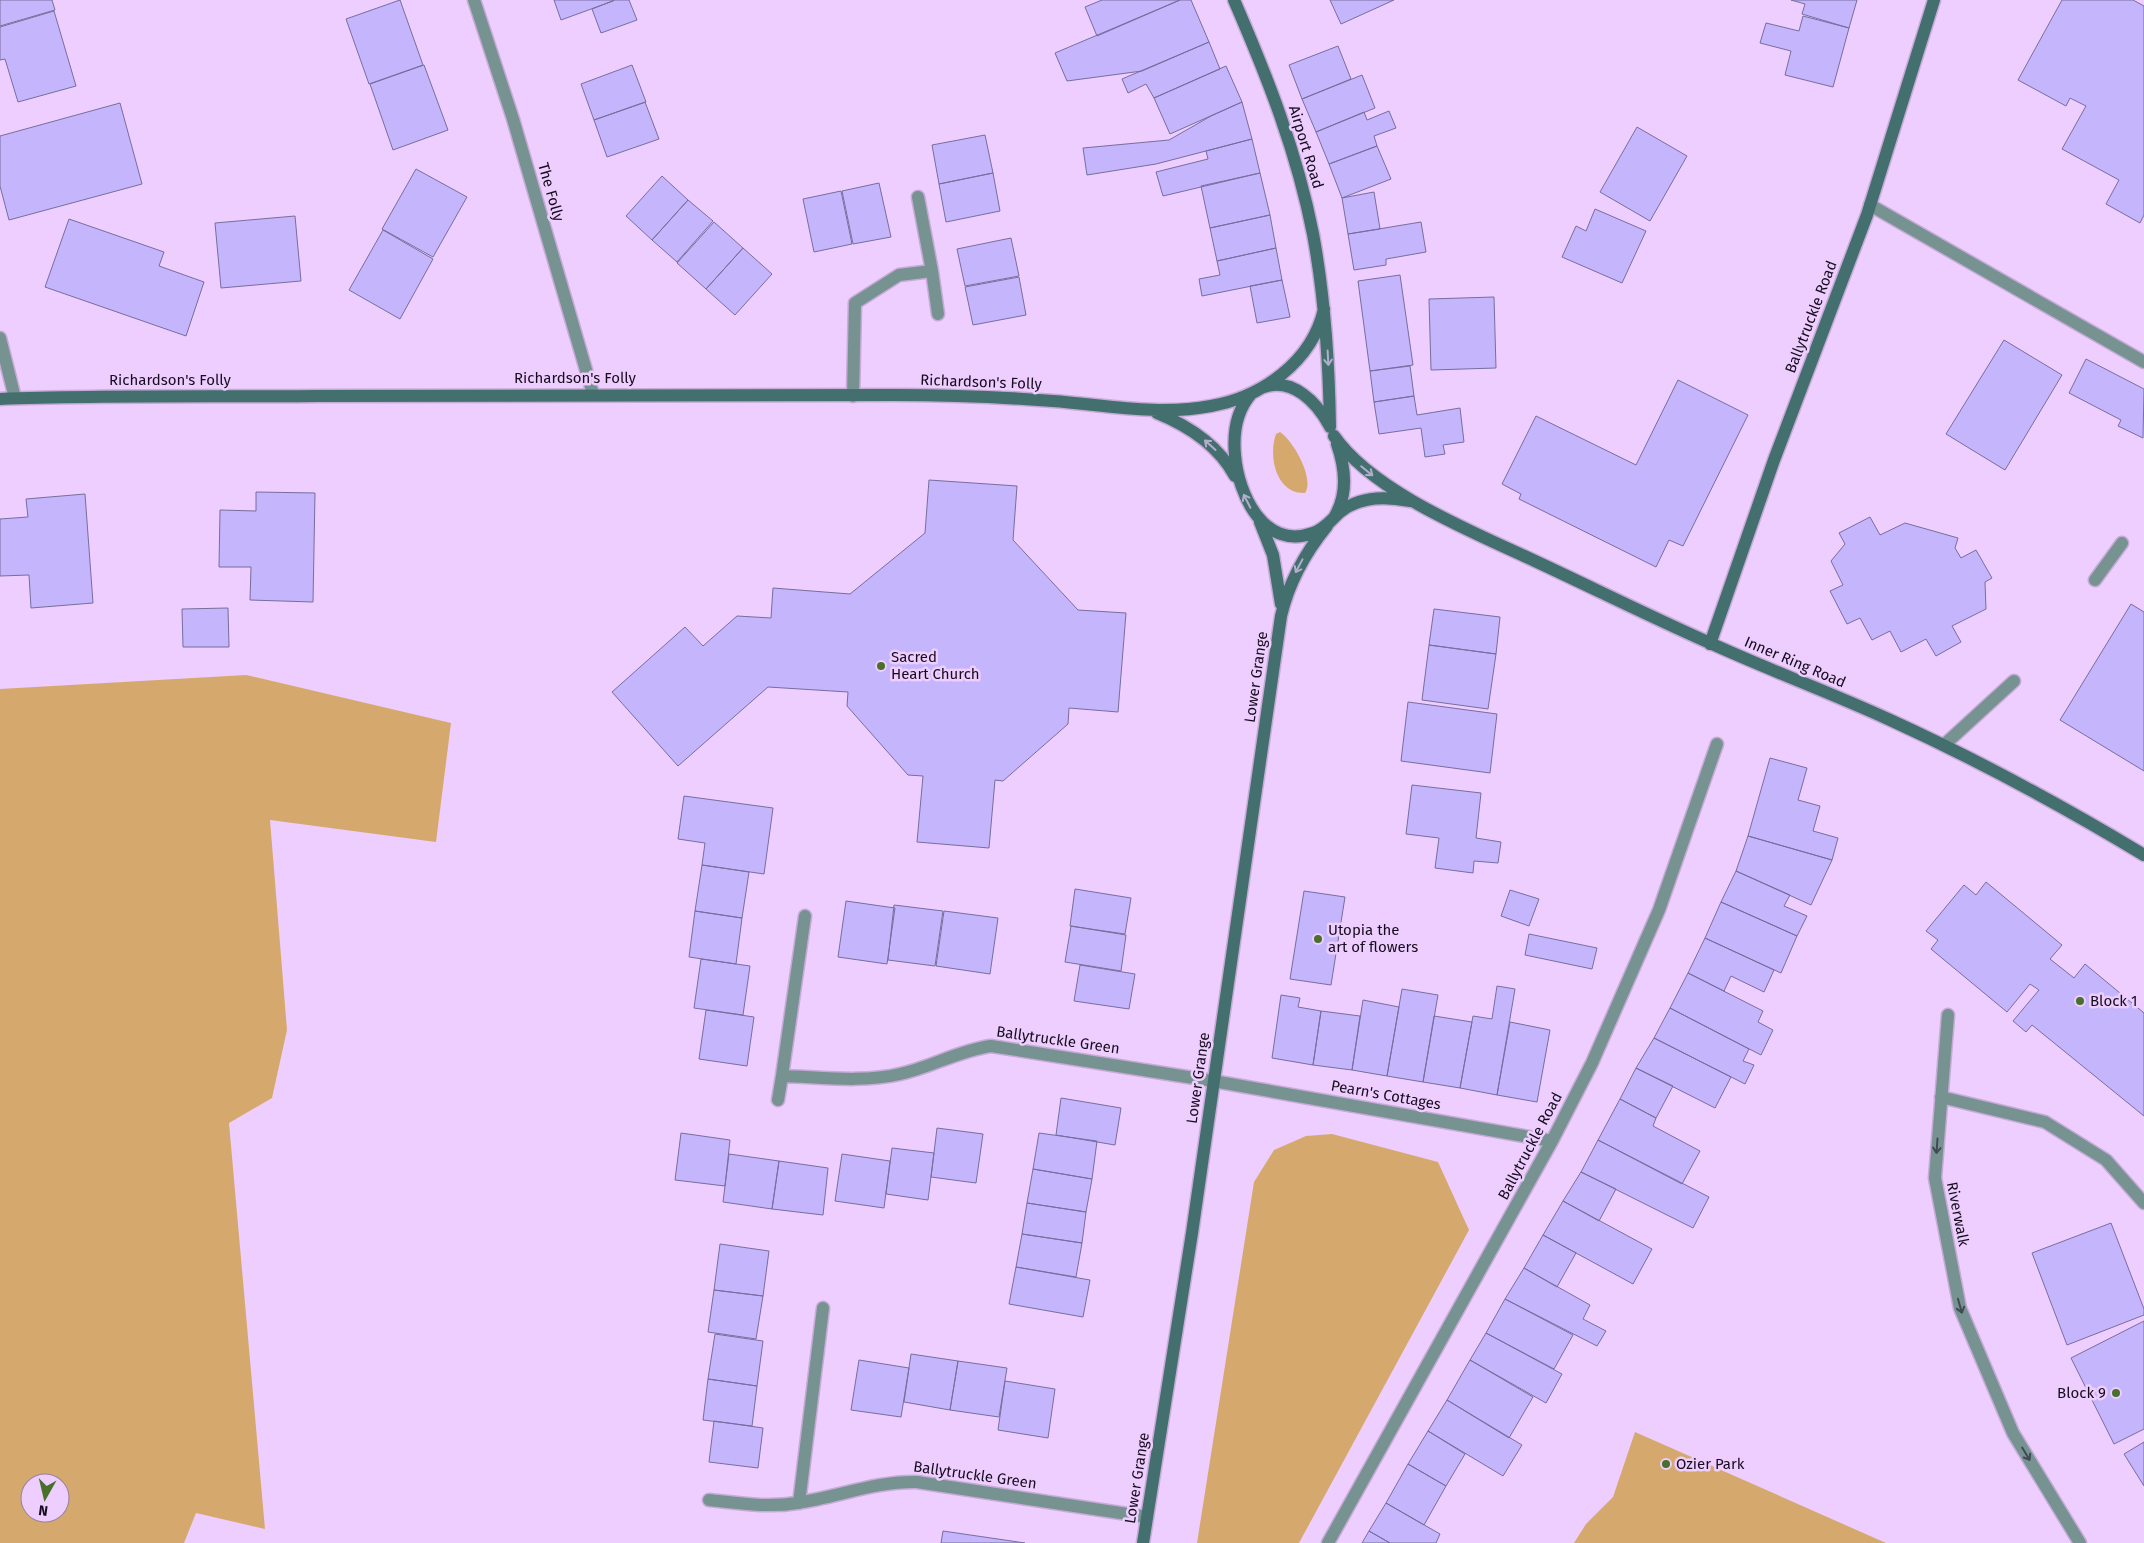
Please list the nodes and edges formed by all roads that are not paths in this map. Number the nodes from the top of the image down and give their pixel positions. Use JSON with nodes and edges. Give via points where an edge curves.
{"nodes":[{"id":1,"x":474,"y":0,"type":"edge"},
{"id":2,"x":1234,"y":0,"type":"edge"},
{"id":3,"x":1934,"y":0,"type":"edge"},
{"id":4,"x":918,"y":197,"type":"dead end"},
{"id":5,"x":1870,"y":205,"type":"junction"},
{"id":6,"x":932,"y":271,"type":"junction"},
{"id":7,"x":1324,"y":309,"type":"junction"},
{"id":8,"x":938,"y":314,"type":"dead end"},
{"id":9,"x":0,"y":338,"type":"edge"},
{"id":10,"x":2144,"y":362,"type":"edge"},
{"id":11,"x":1256,"y":391,"type":"junction"},
{"id":12,"x":593,"y":394,"type":"junction"},
{"id":13,"x":854,"y":396,"type":"junction"},
{"id":14,"x":15,"y":398,"type":"junction"},
{"id":15,"x":0,"y":399,"type":"edge"},
{"id":16,"x":1150,"y":410,"type":"junction"},
{"id":17,"x":1332,"y":431,"type":"junction"},
{"id":18,"x":1239,"y":484,"type":"junction"},
{"id":19,"x":1428,"y":508,"type":"junction"},
{"id":20,"x":1257,"y":518,"type":"junction"},
{"id":21,"x":1330,"y":522,"type":"junction"},
{"id":22,"x":2122,"y":543,"type":"dead end"},
{"id":23,"x":2095,"y":580,"type":"dead end"},
{"id":24,"x":1281,"y":616,"type":"junction"},
{"id":25,"x":1710,"y":644,"type":"junction"},
{"id":26,"x":2014,"y":681,"type":"dead end"},
{"id":27,"x":1717,"y":744,"type":"dead end"},
{"id":28,"x":1944,"y":745,"type":"junction"},
{"id":29,"x":2144,"y":855,"type":"edge"},
{"id":30,"x":805,"y":916,"type":"dead end"},
{"id":31,"x":1948,"y":1015,"type":"dead end"},
{"id":32,"x":782,"y":1076,"type":"junction"},
{"id":33,"x":1214,"y":1080,"type":"junction"},
{"id":34,"x":1941,"y":1097,"type":"junction"},
{"id":35,"x":778,"y":1100,"type":"dead end"},
{"id":36,"x":1552,"y":1141,"type":"junction"},
{"id":37,"x":2144,"y":1203,"type":"edge"},
{"id":38,"x":824,"y":1308,"type":"dead end"},
{"id":39,"x":709,"y":1500,"type":"dead end"},
{"id":40,"x":799,"y":1503,"type":"junction"},
{"id":41,"x":1147,"y":1517,"type":"junction"},
{"id":42,"x":1143,"y":1543,"type":"edge"},
{"id":43,"x":1328,"y":1543,"type":"edge"},
{"id":44,"x":2080,"y":1543,"type":"edge"}],
"edges":[{"from":1,"to":12,"type":"street","name":"The Folly","via":[[513,119]]},
{"from":2,"to":7,"type":"main road","name":"Airport Road","via":[[1262,64],[1294,156],[1312,232]]},
{"from":3,"to":5,"type":"main road","name":"Ballytruckle Road"},
{"from":4,"to":6,"type":"street"},
{"from":5,"to":10,"type":"street"},
{"from":5,"to":25,"type":"main road","name":"Ballytruckle Road","via":[[1774,460]]},
{"from":6,"to":8,"type":"street"},
{"from":6,"to":13,"type":"street","via":[[899,275],[855,303]]},
{"from":7,"to":11,"type":"main road","via":[[1318,333],[1305,352]]},
{"from":7,"to":17,"type":"main road","name":"Airport Road","one_way":true},
{"from":9,"to":14,"type":"street"},
{"from":11,"to":16,"type":"main road","via":[[1212,406]]},
{"from":11,"to":17,"type":"main road","via":[[1275,385],[1300,391],[1314,402]]},
{"from":11,"to":18,"type":"main road","via":[[1241,409],[1236,429],[1234,450]]},
{"from":12,"to":13,"type":"main road","name":"Richardson's Folly"},
{"from":12,"to":14,"type":"main road","name":"Richardson's Folly"},
{"from":13,"to":16,"type":"main road","name":"Richardson's Folly","via":[[1033,400]]},
{"from":14,"to":15,"type":"main road","name":"Richardson's Folly"},
{"from":18,"to":16,"type":"main road","one_way":true,"via":[[1223,458],[1204,439]]},
{"from":17,"to":19,"type":"main road","one_way":true,"via":[[1350,456],[1373,475]]},
{"from":17,"to":21,"type":"main road","via":[[1343,465],[1344,486],[1339,507]]},
{"from":20,"to":18,"type":"main road","one_way":true},
{"from":19,"to":21,"type":"main road","via":[[1400,499],[1375,498],[1348,506]]},
{"from":19,"to":25,"type":"main road","name":"Inner Ring Road"},
{"from":20,"to":21,"type":"main road","via":[[1288,536],[1310,534]]},
{"from":20,"to":24,"type":"main road","via":[[1273,554]]},
{"from":21,"to":24,"type":"main road","one_way":true,"via":[[1296,572]]},
{"from":22,"to":23,"type":"street"},
{"from":24,"to":33,"type":"main road","name":"Lower Grange"},
{"from":25,"to":28,"type":"main road","name":"Inner Ring Road"},
{"from":26,"to":28,"type":"street"},
{"from":27,"to":36,"type":"street","name":"Ballytruckle Road","via":[[1679,858],[1635,968]]},
{"from":28,"to":29,"type":"main road","name":"Inner Ring Road"},
{"from":30,"to":32,"type":"street"},
{"from":31,"to":34,"type":"street","name":"Riverwalk"},
{"from":32,"to":33,"type":"street","name":"Ballytruckle Green","via":[[886,1077],[918,1069],[970,1049],[991,1046]]},
{"from":32,"to":35,"type":"street"},
{"from":33,"to":36,"type":"street","name":"Pearn's Cottages"},
{"from":33,"to":41,"type":"main road","name":"Lower Grange"},
{"from":34,"to":37,"type":"street","via":[[2045,1122],[2106,1160]]},
{"from":34,"to":44,"type":"street","name":"Riverwalk","one_way":true,"via":[[1935,1178],[1960,1308],[2013,1433]]},
{"from":36,"to":43,"type":"street","name":"Ballytruckle Road"},
{"from":38,"to":40,"type":"street"},
{"from":39,"to":40,"type":"street","name":"Ballytruckle Green","via":[[773,1506]]},
{"from":40,"to":41,"type":"street","name":"Ballytruckle Green","via":[[880,1484],[904,1482]]},
{"from":41,"to":42,"type":"main road","name":"Lower Grange"}]}
